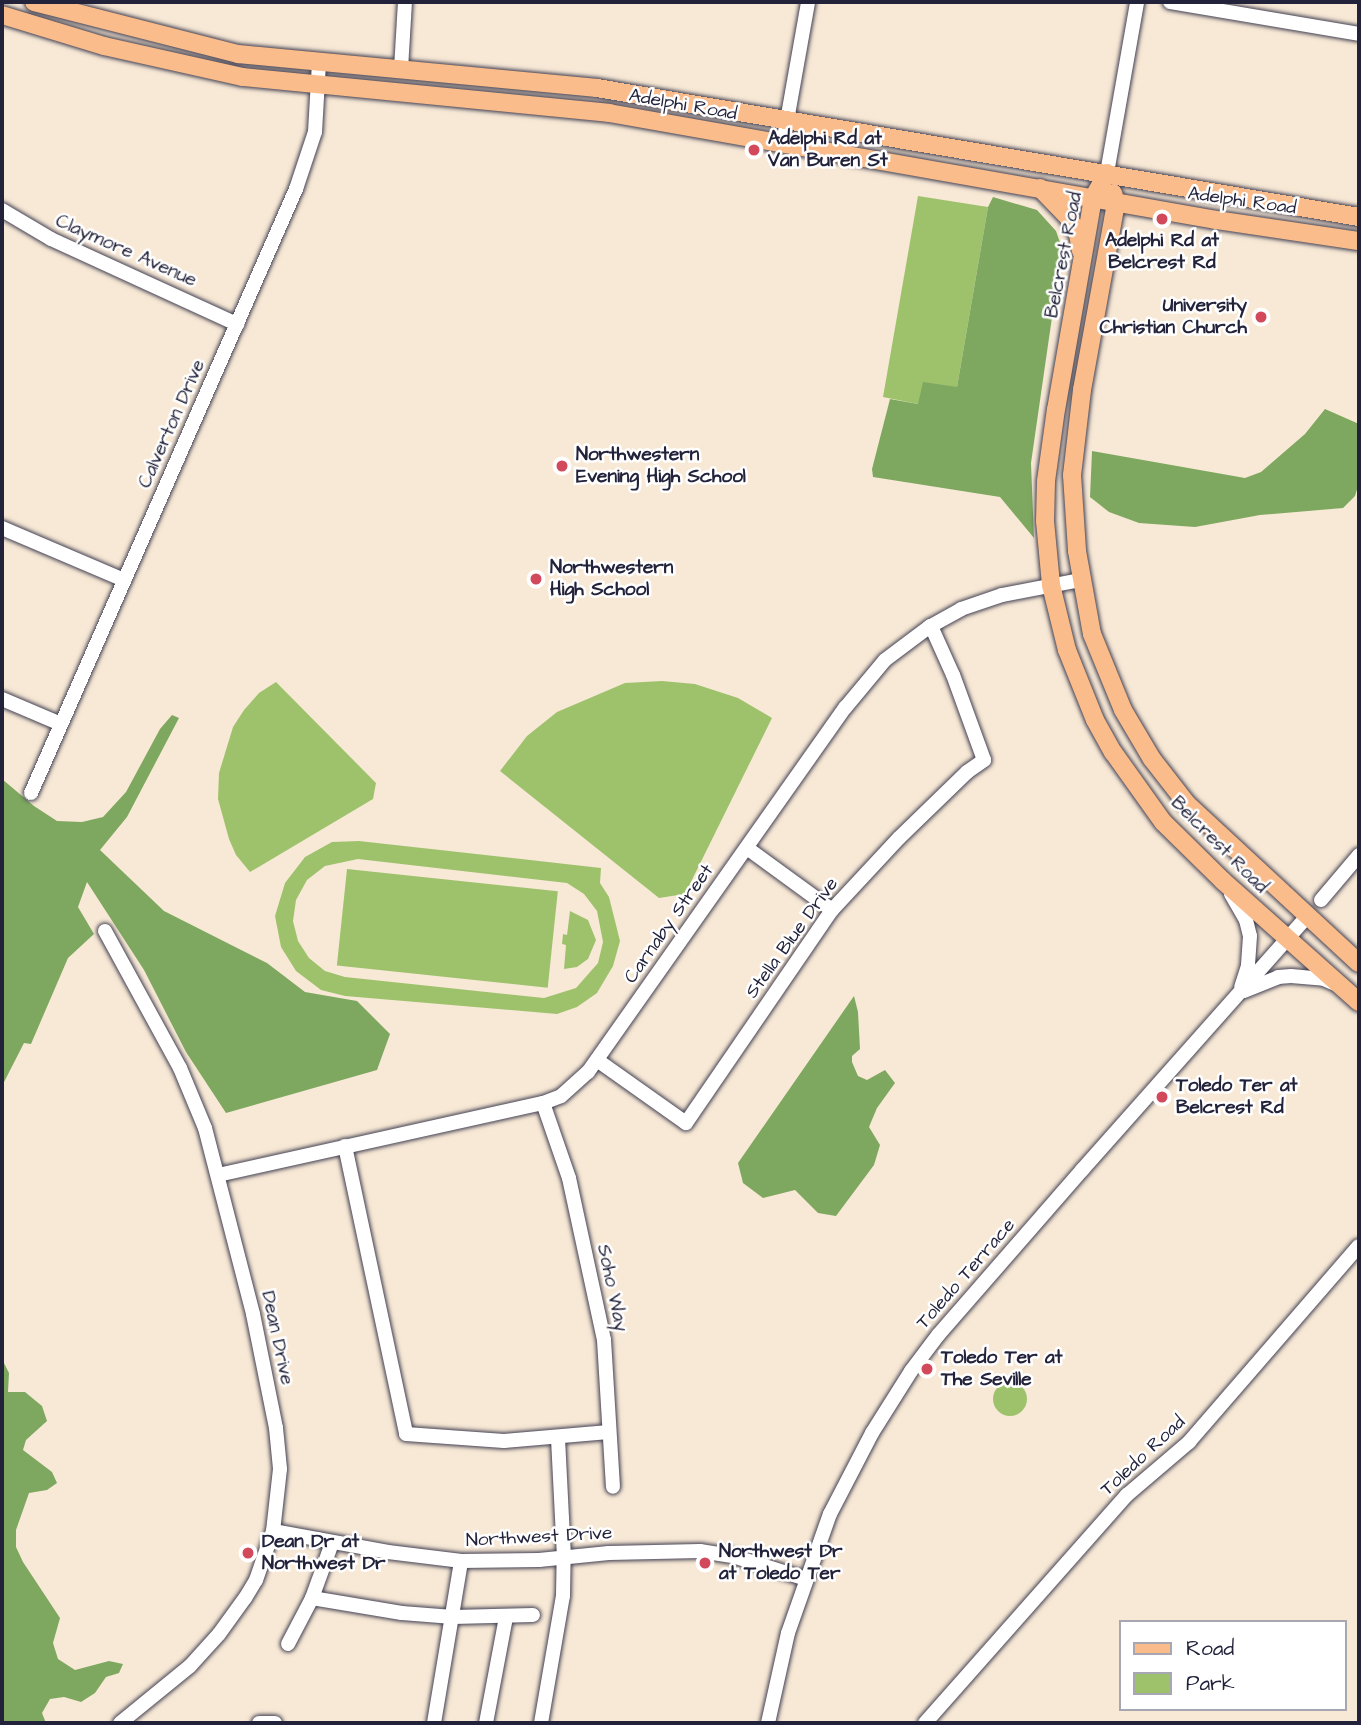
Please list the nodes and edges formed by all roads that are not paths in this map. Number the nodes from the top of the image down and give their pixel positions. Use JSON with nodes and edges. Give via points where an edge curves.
{"nodes":[{"id":1,"x":34,"y":2,"type":"edge"},
{"id":2,"x":405,"y":2,"type":"edge"},
{"id":3,"x":808,"y":2,"type":"edge"},
{"id":4,"x":1137,"y":2,"type":"edge"},
{"id":5,"x":1170,"y":2,"type":"edge"},
{"id":6,"x":2,"y":15,"type":"edge"},
{"id":7,"x":1359,"y":34,"type":"edge"},
{"id":8,"x":319,"y":62,"type":"junction"},
{"id":9,"x":401,"y":69,"type":"junction"},
{"id":10,"x":318,"y":85,"type":"junction"},
{"id":11,"x":787,"y":121,"type":"junction"},
{"id":12,"x":783,"y":143,"type":"junction"},
{"id":13,"x":1107,"y":173,"type":"junction"},
{"id":14,"x":1041,"y":188,"type":"junction"},
{"id":15,"x":1093,"y":198,"type":"junction"},
{"id":16,"x":1116,"y":203,"type":"junction"},
{"id":17,"x":2,"y":209,"type":"edge"},
{"id":18,"x":1359,"y":217,"type":"edge"},
{"id":19,"x":1359,"y":240,"type":"edge"},
{"id":20,"x":1083,"y":260,"type":"junction"},
{"id":21,"x":237,"y":324,"type":"junction"},
{"id":22,"x":2,"y":528,"type":"edge"},
{"id":23,"x":124,"y":579,"type":"junction"},
{"id":24,"x":1081,"y":580,"type":"junction"},
{"id":25,"x":1051,"y":586,"type":"junction"},
{"id":26,"x":930,"y":626,"type":"junction"},
{"id":27,"x":2,"y":699,"type":"edge"},
{"id":28,"x":61,"y":724,"type":"junction"},
{"id":29,"x":31,"y":793,"type":"dead end"},
{"id":30,"x":747,"y":848,"type":"junction"},
{"id":31,"x":1359,"y":855,"type":"edge"},
{"id":32,"x":1223,"y":881,"type":"junction"},
{"id":33,"x":1321,"y":900,"type":"dead end"},
{"id":34,"x":832,"y":910,"type":"junction"},
{"id":35,"x":1307,"y":917,"type":"junction"},
{"id":36,"x":105,"y":931,"type":"dead end"},
{"id":37,"x":1288,"y":939,"type":"junction"},
{"id":38,"x":1359,"y":963,"type":"edge"},
{"id":39,"x":1342,"y":987,"type":"junction"},
{"id":40,"x":1239,"y":993,"type":"junction"},
{"id":41,"x":1359,"y":1002,"type":"edge"},
{"id":42,"x":597,"y":1060,"type":"junction"},
{"id":43,"x":543,"y":1103,"type":"junction"},
{"id":44,"x":345,"y":1146,"type":"junction"},
{"id":45,"x":218,"y":1175,"type":"junction"},
{"id":46,"x":1359,"y":1247,"type":"edge"},
{"id":47,"x":609,"y":1432,"type":"junction"},
{"id":48,"x":558,"y":1438,"type":"junction"},
{"id":49,"x":613,"y":1487,"type":"dead end"},
{"id":50,"x":273,"y":1531,"type":"junction"},
{"id":51,"x":332,"y":1543,"type":"junction"},
{"id":52,"x":564,"y":1558,"type":"junction"},
{"id":53,"x":461,"y":1561,"type":"junction"},
{"id":54,"x":806,"y":1578,"type":"junction"},
{"id":55,"x":312,"y":1598,"type":"junction"},
{"id":56,"x":533,"y":1615,"type":"dead end"},
{"id":57,"x":453,"y":1617,"type":"junction"},
{"id":58,"x":506,"y":1617,"type":"junction"},
{"id":59,"x":288,"y":1644,"type":"dead end"},
{"id":60,"x":120,"y":1723,"type":"edge"},
{"id":61,"x":259,"y":1723,"type":"edge"},
{"id":62,"x":275,"y":1723,"type":"edge"},
{"id":63,"x":434,"y":1723,"type":"edge"},
{"id":64,"x":486,"y":1723,"type":"edge"},
{"id":65,"x":541,"y":1723,"type":"edge"},
{"id":66,"x":768,"y":1723,"type":"edge"},
{"id":67,"x":925,"y":1723,"type":"edge"}],
"edges":[{"from":1,"to":8,"type":"main road","name":"Adelphi Road","via":[[212,48]]},
{"from":2,"to":9,"type":"street"},
{"from":3,"to":11,"type":"street"},
{"from":4,"to":13,"type":"street"},
{"from":5,"to":7,"type":"street"},
{"from":6,"to":10,"type":"main road","name":"Adelphi Road","via":[[50,32],[215,72]]},
{"from":8,"to":9,"type":"main road","name":"Adelphi Road"},
{"from":8,"to":10,"type":"street","name":"Calverton Drive"},
{"from":9,"to":11,"type":"main road","name":"Adelphi Road","via":[[597,88]]},
{"from":10,"to":12,"type":"main road","name":"Adelphi Road","via":[[545,104]]},
{"from":10,"to":21,"type":"street","name":"Calverton Drive","via":[[317,120],[309,153]]},
{"from":11,"to":12,"type":"street"},
{"from":11,"to":13,"type":"main road","name":"Adelphi Road"},
{"from":12,"to":14,"type":"main road","name":"Adelphi Road"},
{"from":13,"to":15,"type":"main road","name":"Belcrest Road"},
{"from":13,"to":16,"type":"main road","name":"Belcrest Road"},
{"from":13,"to":18,"type":"main road","name":"Adelphi Road"},
{"from":14,"to":15,"type":"main road","name":"Adelphi Road"},
{"from":14,"to":20,"type":"main road","via":[[1068,217]]},
{"from":15,"to":16,"type":"main road","name":"Adelphi Road"},
{"from":15,"to":20,"type":"main road","name":"Belcrest Road"},
{"from":16,"to":19,"type":"main road","name":"Adelphi Road"},
{"from":16,"to":24,"type":"main road","name":"Belcrest Road","via":[[1076,438],[1073,514]]},
{"from":17,"to":21,"type":"street","name":"Claymore Avenue","via":[[51,239]]},
{"from":20,"to":25,"type":"main road","name":"Belcrest Road","via":[[1046,481]]},
{"from":21,"to":23,"type":"street","name":"Calverton Drive"},
{"from":22,"to":23,"type":"street"},
{"from":23,"to":28,"type":"street","name":"Calverton Drive"},
{"from":24,"to":25,"type":"street","name":"Carnaby Street"},
{"from":24,"to":35,"type":"main road","name":"Belcrest Road","via":[[1102,662],[1122,710],[1152,759],[1209,828]]},
{"from":25,"to":26,"type":"street","name":"Carnaby Street","via":[[971,605]]},
{"from":25,"to":32,"type":"main road","name":"Belcrest Road","via":[[1078,682],[1113,752],[1163,822]]},
{"from":26,"to":30,"type":"street","name":"Carnaby Street","via":[[885,660],[845,708]]},
{"from":26,"to":34,"type":"street","name":"Stella Blue Drive","via":[[984,760],[899,838]]},
{"from":27,"to":28,"type":"street"},
{"from":28,"to":29,"type":"street","name":"Calverton Drive"},
{"from":30,"to":34,"type":"street"},
{"from":30,"to":42,"type":"street","name":"Carnaby Street"},
{"from":31,"to":33,"type":"street"},
{"from":32,"to":37,"type":"main road","name":"Belcrest Road"},
{"from":32,"to":40,"type":"street","via":[[1250,936],[1248,966]]},
{"from":34,"to":42,"type":"street","name":"Stella Blue Drive","via":[[686,1123]]},
{"from":35,"to":37,"type":"street","name":"Toledo Terrace"},
{"from":35,"to":38,"type":"main road","name":"Belcrest Road"},
{"from":36,"to":45,"type":"street","name":"Dean Drive","via":[[180,1068]]},
{"from":37,"to":39,"type":"main road","name":"Belcrest Road"},
{"from":37,"to":40,"type":"street","name":"Toledo Terrace"},
{"from":39,"to":40,"type":"street","via":[[1324,979],[1291,976]]},
{"from":39,"to":41,"type":"main road","name":"Belcrest Road"},
{"from":40,"to":54,"type":"street","name":"Toledo Terrace","via":[[911,1371],[856,1461]]},
{"from":42,"to":43,"type":"street","name":"Carnaby Street","via":[[578,1084]]},
{"from":43,"to":44,"type":"street","name":"Carnaby Street"},
{"from":43,"to":47,"type":"street","name":"Soho Way","via":[[569,1178],[604,1340]]},
{"from":44,"to":45,"type":"street","name":"Carnaby Street"},
{"from":44,"to":48,"type":"street","via":[[406,1434],[504,1441]]},
{"from":45,"to":50,"type":"street","name":"Dean Drive","via":[[276,1428],[280,1469]]},
{"from":46,"to":67,"type":"street","name":"Toledo Road","via":[[1189,1442],[1127,1495]]},
{"from":47,"to":48,"type":"street"},
{"from":47,"to":49,"type":"street","name":"Soho Way"},
{"from":48,"to":52,"type":"street"},
{"from":50,"to":51,"type":"street","name":"Northwest Drive"},
{"from":50,"to":60,"type":"street","name":"Dean Drive","via":[[256,1580],[219,1634],[190,1666]]},
{"from":51,"to":53,"type":"street","name":"Northwest Drive"},
{"from":51,"to":55,"type":"street"},
{"from":52,"to":53,"type":"street","name":"Northwest Drive"},
{"from":52,"to":54,"type":"street","name":"Northwest Drive","via":[[700,1551]]},
{"from":52,"to":65,"type":"street","via":[[563,1596]]},
{"from":53,"to":57,"type":"street"},
{"from":54,"to":66,"type":"street","name":"Toledo Terrace"},
{"from":55,"to":57,"type":"street"},
{"from":55,"to":59,"type":"street"},
{"from":56,"to":58,"type":"street"},
{"from":57,"to":58,"type":"street"},
{"from":57,"to":63,"type":"street"},
{"from":58,"to":64,"type":"street"},
{"from":61,"to":62,"type":"street"}]}
